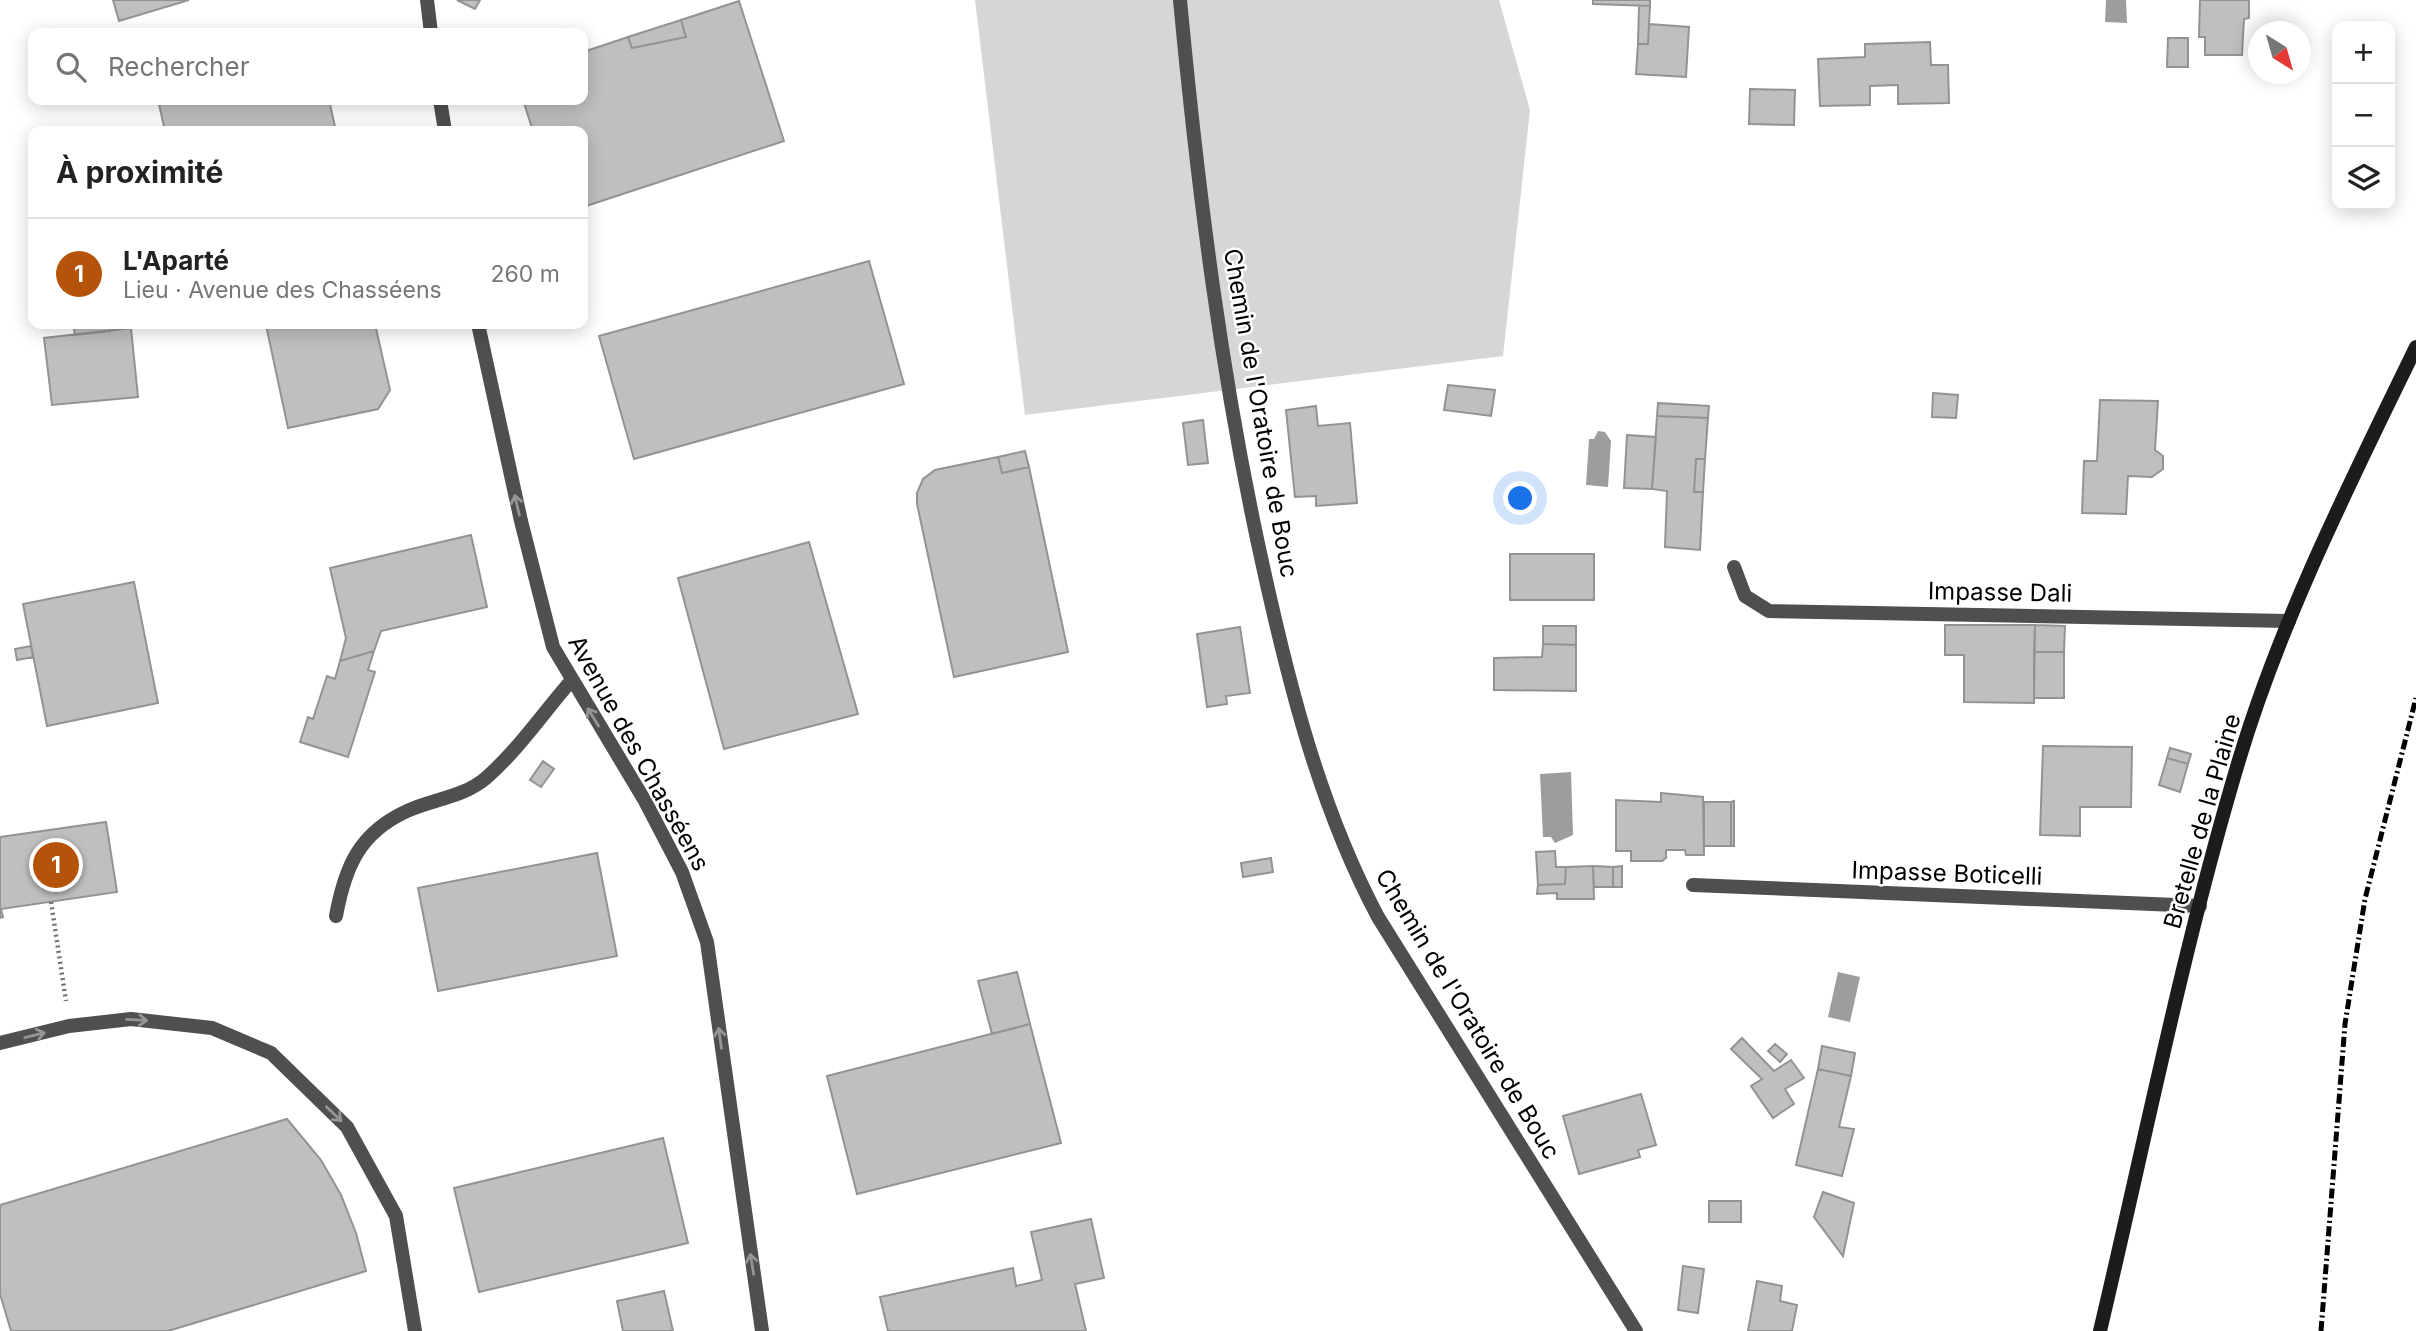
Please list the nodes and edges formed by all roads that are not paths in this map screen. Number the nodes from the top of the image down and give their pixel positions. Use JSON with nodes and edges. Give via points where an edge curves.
{"nodes":[{"id":1,"x":427,"y":0,"type":"edge"},
{"id":2,"x":1180,"y":0,"type":"edge"},
{"id":3,"x":430,"y":28,"type":"edge"},
{"id":4,"x":441,"y":105,"type":"edge"},
{"id":5,"x":444,"y":126,"type":"edge"},
{"id":6,"x":479,"y":329,"type":"edge"},
{"id":7,"x":2416,"y":346,"type":"edge"},
{"id":8,"x":1734,"y":567,"type":"dead end"},
{"id":9,"x":2289,"y":621,"type":"junction"},
{"id":10,"x":571,"y":681,"type":"junction"},
{"id":11,"x":1693,"y":885,"type":"dead end"},
{"id":12,"x":2200,"y":906,"type":"junction"},
{"id":13,"x":336,"y":916,"type":"dead end"},
{"id":14,"x":0,"y":1043,"type":"edge"},
{"id":15,"x":415,"y":1331,"type":"edge"},
{"id":16,"x":762,"y":1331,"type":"edge"},
{"id":17,"x":1636,"y":1331,"type":"edge"},
{"id":18,"x":2100,"y":1331,"type":"edge"}],
"edges":[{"from":1,"to":3,"type":"street"},
{"from":2,"to":17,"type":"street","name":"Chemin de l'Oratoire de Bouc","via":[[1192,129],[1245,485],[1281,651],[1311,752],[1357,877],[1378,917]]},
{"from":4,"to":5,"type":"street"},
{"from":10,"to":6,"type":"street","name":"Avenue des Chasséens","one_way":true,"via":[[550,635]]},
{"from":7,"to":9,"type":"main road","name":"Bretelle de la Plaine"},
{"from":8,"to":9,"type":"street","name":"Impasse Dali","via":[[1745,596],[1769,611]]},
{"from":9,"to":12,"type":"main road","name":"Bretelle de la Plaine","via":[[2239,759]]},
{"from":10,"to":13,"type":"street","via":[[484,779],[449,798],[407,811],[366,838],[343,876]]},
{"from":16,"to":10,"type":"street","name":"Avenue des Chasséens","one_way":true,"via":[[707,942],[682,872],[645,801]]},
{"from":11,"to":12,"type":"street","name":"Impasse Boticelli"},
{"from":12,"to":18,"type":"main road","name":"Bretelle de la Plaine"},
{"from":14,"to":15,"type":"street","one_way":true,"via":[[69,1026],[131,1019],[212,1028],[271,1053],[348,1127],[396,1216]]}]}
